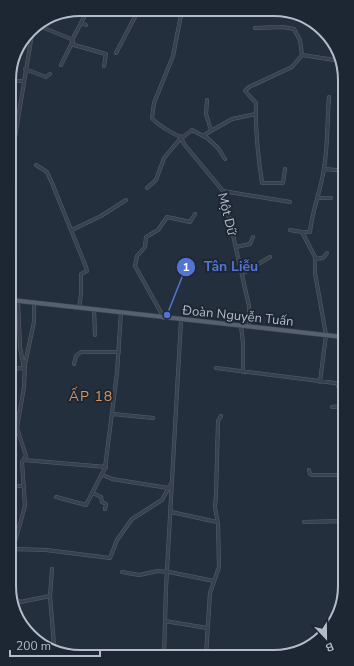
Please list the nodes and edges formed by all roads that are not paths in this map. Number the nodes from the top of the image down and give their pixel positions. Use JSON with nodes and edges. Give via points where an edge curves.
{"nodes":[{"id":1,"x":84,"y":16,"type":"edge"},
{"id":2,"x":135,"y":16,"type":"edge"},
{"id":3,"x":181,"y":16,"type":"edge"},
{"id":4,"x":81,"y":23,"type":"junction"},
{"id":5,"x":86,"y":26,"type":"dead end"},
{"id":6,"x":284,"y":27,"type":"junction"},
{"id":7,"x":44,"y":28,"type":"edge"},
{"id":8,"x":255,"y":28,"type":"dead end"},
{"id":9,"x":284,"y":32,"type":"dead end"},
{"id":10,"x":30,"y":41,"type":"edge"},
{"id":11,"x":72,"y":41,"type":"junction"},
{"id":12,"x":116,"y":53,"type":"dead end"},
{"id":13,"x":302,"y":55,"type":"junction"},
{"id":14,"x":335,"y":60,"type":"edge"},
{"id":15,"x":61,"y":64,"type":"dead end"},
{"id":16,"x":104,"y":66,"type":"dead end"},
{"id":17,"x":25,"y":69,"type":"junction"},
{"id":18,"x":50,"y":74,"type":"dead end"},
{"id":19,"x":16,"y":80,"type":"edge"},
{"id":20,"x":24,"y":81,"type":"junction"},
{"id":21,"x":329,"y":97,"type":"dead end"},
{"id":22,"x":207,"y":100,"type":"dead end"},
{"id":23,"x":256,"y":114,"type":"junction"},
{"id":24,"x":211,"y":130,"type":"junction"},
{"id":25,"x":205,"y":137,"type":"junction"},
{"id":26,"x":16,"y":138,"type":"edge"},
{"id":27,"x":181,"y":138,"type":"junction"},
{"id":28,"x":225,"y":159,"type":"dead end"},
{"id":29,"x":36,"y":165,"type":"dead end"},
{"id":30,"x":285,"y":169,"type":"dead end"},
{"id":31,"x":324,"y":169,"type":"junction"},
{"id":32,"x":336,"y":170,"type":"dead end"},
{"id":33,"x":147,"y":188,"type":"dead end"},
{"id":34,"x":223,"y":191,"type":"junction"},
{"id":35,"x":319,"y":198,"type":"junction"},
{"id":36,"x":331,"y":198,"type":"dead end"},
{"id":37,"x":126,"y":200,"type":"dead end"},
{"id":38,"x":290,"y":202,"type":"dead end"},
{"id":39,"x":195,"y":214,"type":"dead end"},
{"id":40,"x":72,"y":230,"type":"junction"},
{"id":41,"x":290,"y":230,"type":"dead end"},
{"id":42,"x":302,"y":232,"type":"junction"},
{"id":43,"x":253,"y":237,"type":"dead end"},
{"id":44,"x":236,"y":247,"type":"junction"},
{"id":45,"x":327,"y":253,"type":"dead end"},
{"id":46,"x":270,"y":257,"type":"dead end"},
{"id":47,"x":315,"y":259,"type":"junction"},
{"id":48,"x":242,"y":274,"type":"junction"},
{"id":49,"x":18,"y":301,"type":"joint"},
{"id":50,"x":34,"y":303,"type":"junction"},
{"id":51,"x":79,"y":308,"type":"junction"},
{"id":52,"x":94,"y":309,"type":"junction"},
{"id":53,"x":121,"y":312,"type":"junction"},
{"id":54,"x":164,"y":318,"type":"junction"},
{"id":55,"x":181,"y":320,"type":"junction"},
{"id":56,"x":241,"y":326,"type":"junction"},
{"id":57,"x":250,"y":327,"type":"junction"},
{"id":58,"x":95,"y":335,"type":"dead end"},
{"id":59,"x":326,"y":335,"type":"junction"},
{"id":60,"x":338,"y":336,"type":"edge"},
{"id":61,"x":118,"y":352,"type":"junction"},
{"id":62,"x":74,"y":364,"type":"dead end"},
{"id":63,"x":216,"y":368,"type":"dead end"},
{"id":64,"x":16,"y":369,"type":"edge"},
{"id":65,"x":24,"y":369,"type":"junction"},
{"id":66,"x":243,"y":372,"type":"junction"},
{"id":67,"x":320,"y":382,"type":"junction"},
{"id":68,"x":337,"y":384,"type":"edge"},
{"id":69,"x":338,"y":406,"type":"edge"},
{"id":70,"x":332,"y":407,"type":"dead end"},
{"id":71,"x":16,"y":414,"type":"edge"},
{"id":72,"x":113,"y":414,"type":"junction"},
{"id":73,"x":19,"y":415,"type":"junction"},
{"id":74,"x":221,"y":416,"type":"dead end"},
{"id":75,"x":154,"y":418,"type":"dead end"},
{"id":76,"x":16,"y":425,"type":"edge"},
{"id":77,"x":16,"y":430,"type":"edge"},
{"id":78,"x":24,"y":460,"type":"junction"},
{"id":79,"x":106,"y":467,"type":"junction"},
{"id":80,"x":310,"y":470,"type":"dead end"},
{"id":81,"x":103,"y":475,"type":"junction"},
{"id":82,"x":338,"y":475,"type":"edge"},
{"id":83,"x":172,"y":482,"type":"junction"},
{"id":84,"x":16,"y":486,"type":"edge"},
{"id":85,"x":24,"y":486,"type":"junction"},
{"id":86,"x":168,"y":488,"type":"junction"},
{"id":87,"x":93,"y":493,"type":"junction"},
{"id":88,"x":56,"y":498,"type":"dead end"},
{"id":89,"x":105,"y":509,"type":"dead end"},
{"id":90,"x":171,"y":512,"type":"junction"},
{"id":91,"x":338,"y":521,"type":"edge"},
{"id":92,"x":217,"y":522,"type":"junction"},
{"id":93,"x":304,"y":522,"type":"dead end"},
{"id":94,"x":16,"y":540,"type":"edge"},
{"id":95,"x":16,"y":551,"type":"edge"},
{"id":96,"x":52,"y":569,"type":"dead end"},
{"id":97,"x":122,"y":572,"type":"dead end"},
{"id":98,"x":167,"y":572,"type":"junction"},
{"id":99,"x":214,"y":581,"type":"junction"},
{"id":100,"x":50,"y":596,"type":"junction"},
{"id":101,"x":18,"y":600,"type":"edge"},
{"id":102,"x":165,"y":621,"type":"junction"},
{"id":103,"x":207,"y":628,"type":"junction"},
{"id":104,"x":54,"y":644,"type":"edge"},
{"id":105,"x":164,"y":650,"type":"edge"},
{"id":106,"x":206,"y":650,"type":"edge"}],
"edges":[{"from":1,"to":4,"type":"street"},
{"from":2,"to":12,"type":"street"},
{"from":3,"to":27,"type":"street","via":[[173,56],[152,112],[153,120]]},
{"from":4,"to":5,"type":"street"},
{"from":4,"to":11,"type":"street"},
{"from":6,"to":8,"type":"street"},
{"from":6,"to":9,"type":"street"},
{"from":6,"to":13,"type":"street","via":[[296,31]]},
{"from":7,"to":11,"type":"street"},
{"from":10,"to":17,"type":"street"},
{"from":11,"to":15,"type":"street"},
{"from":11,"to":16,"type":"street","via":[[74,45],[106,54]]},
{"from":13,"to":14,"type":"street"},
{"from":13,"to":23,"type":"street","via":[[292,68],[245,91],[256,103]]},
{"from":17,"to":18,"type":"street","via":[[46,77]]},
{"from":17,"to":20,"type":"street"},
{"from":19,"to":20,"type":"street"},
{"from":20,"to":26,"type":"street"},
{"from":21,"to":31,"type":"street"},
{"from":22,"to":24,"type":"street","via":[[206,114]]},
{"from":23,"to":24,"type":"street","via":[[232,120]]},
{"from":23,"to":30,"type":"street","via":[[256,144],[262,183],[283,183]]},
{"from":24,"to":25,"type":"street"},
{"from":25,"to":27,"type":"street","via":[[192,130]]},
{"from":25,"to":28,"type":"street","via":[[218,148]]},
{"from":27,"to":33,"type":"street","via":[[164,158],[156,180]]},
{"from":27,"to":34,"type":"street","name":"Một Dữ"},
{"from":29,"to":40,"type":"street","via":[[47,172]]},
{"from":31,"to":32,"type":"street"},
{"from":31,"to":35,"type":"street"},
{"from":34,"to":38,"type":"street"},
{"from":34,"to":44,"type":"street","name":"Một Dữ"},
{"from":35,"to":36,"type":"street"},
{"from":35,"to":42,"type":"street","via":[[312,213],[310,232]]},
{"from":37,"to":40,"type":"street"},
{"from":39,"to":54,"type":"street","via":[[190,222],[167,217],[158,230],[146,237],[145,247],[136,259],[135,266]]},
{"from":40,"to":51,"type":"street","via":[[87,271],[81,274]]},
{"from":41,"to":42,"type":"street"},
{"from":42,"to":47,"type":"street"},
{"from":43,"to":44,"type":"street","via":[[250,244]]},
{"from":44,"to":48,"type":"street","name":"Một Dữ"},
{"from":45,"to":47,"type":"street","via":[[323,258]]},
{"from":46,"to":48,"type":"street"},
{"from":47,"to":59,"type":"street","via":[[315,273]]},
{"from":48,"to":57,"type":"street","name":"Một Dữ","via":[[249,306]]},
{"from":49,"to":50,"type":"main road","name":"Đoàn Nguyễn Tuấn"},
{"from":49,"to":65,"type":"street","via":[[20,347]]},
{"from":50,"to":51,"type":"main road","name":"Đoàn Nguyễn Tuấn"},
{"from":50,"to":65,"type":"street","via":[[34,322]]},
{"from":51,"to":52,"type":"main road","name":"Đoàn Nguyễn Tuấn"},
{"from":52,"to":53,"type":"main road","name":"Đoàn Nguyễn Tuấn"},
{"from":52,"to":58,"type":"street"},
{"from":53,"to":54,"type":"main road","name":"Đoàn Nguyễn Tuấn"},
{"from":53,"to":61,"type":"street"},
{"from":54,"to":55,"type":"main road","name":"Đoàn Nguyễn Tuấn"},
{"from":55,"to":56,"type":"main road","name":"Đoàn Nguyễn Tuấn"},
{"from":55,"to":83,"type":"street"},
{"from":56,"to":57,"type":"main road","name":"Đoàn Nguyễn Tuấn"},
{"from":56,"to":66,"type":"street"},
{"from":57,"to":59,"type":"main road","name":"Đoàn Nguyễn Tuấn"},
{"from":59,"to":60,"type":"main road","name":"Đoàn Nguyễn Tuấn"},
{"from":59,"to":67,"type":"street"},
{"from":61,"to":62,"type":"street","via":[[81,352],[76,356]]},
{"from":61,"to":72,"type":"street"},
{"from":63,"to":66,"type":"street"},
{"from":64,"to":65,"type":"street"},
{"from":65,"to":73,"type":"street"},
{"from":66,"to":67,"type":"street","via":[[279,374]]},
{"from":67,"to":68,"type":"street"},
{"from":69,"to":70,"type":"street"},
{"from":71,"to":73,"type":"street"},
{"from":72,"to":75,"type":"street"},
{"from":72,"to":79,"type":"street"},
{"from":73,"to":76,"type":"street"},
{"from":74,"to":92,"type":"street","via":[[218,421],[215,501]]},
{"from":77,"to":78,"type":"street","via":[[25,450]]},
{"from":78,"to":79,"type":"street"},
{"from":78,"to":85,"type":"street"},
{"from":79,"to":81,"type":"street"},
{"from":80,"to":82,"type":"street","via":[[312,475]]},
{"from":81,"to":86,"type":"street","via":[[112,479]]},
{"from":81,"to":87,"type":"street"},
{"from":83,"to":86,"type":"street"},
{"from":83,"to":90,"type":"street"},
{"from":84,"to":85,"type":"street"},
{"from":85,"to":94,"type":"street","via":[[25,506]]},
{"from":86,"to":95,"type":"street","via":[[162,500],[132,519],[117,540],[110,558],[46,550]]},
{"from":87,"to":88,"type":"street","via":[[86,505]]},
{"from":87,"to":89,"type":"street","via":[[101,497],[102,502],[106,504]]},
{"from":90,"to":92,"type":"street"},
{"from":90,"to":98,"type":"street"},
{"from":91,"to":93,"type":"street"},
{"from":92,"to":99,"type":"street","via":[[219,567]]},
{"from":96,"to":100,"type":"street"},
{"from":97,"to":98,"type":"street","via":[[139,575]]},
{"from":98,"to":99,"type":"street"},
{"from":98,"to":102,"type":"street"},
{"from":99,"to":103,"type":"street","via":[[210,593]]},
{"from":100,"to":101,"type":"street"},
{"from":100,"to":104,"type":"street"},
{"from":102,"to":103,"type":"street"},
{"from":102,"to":105,"type":"street"},
{"from":103,"to":106,"type":"street"}]}
